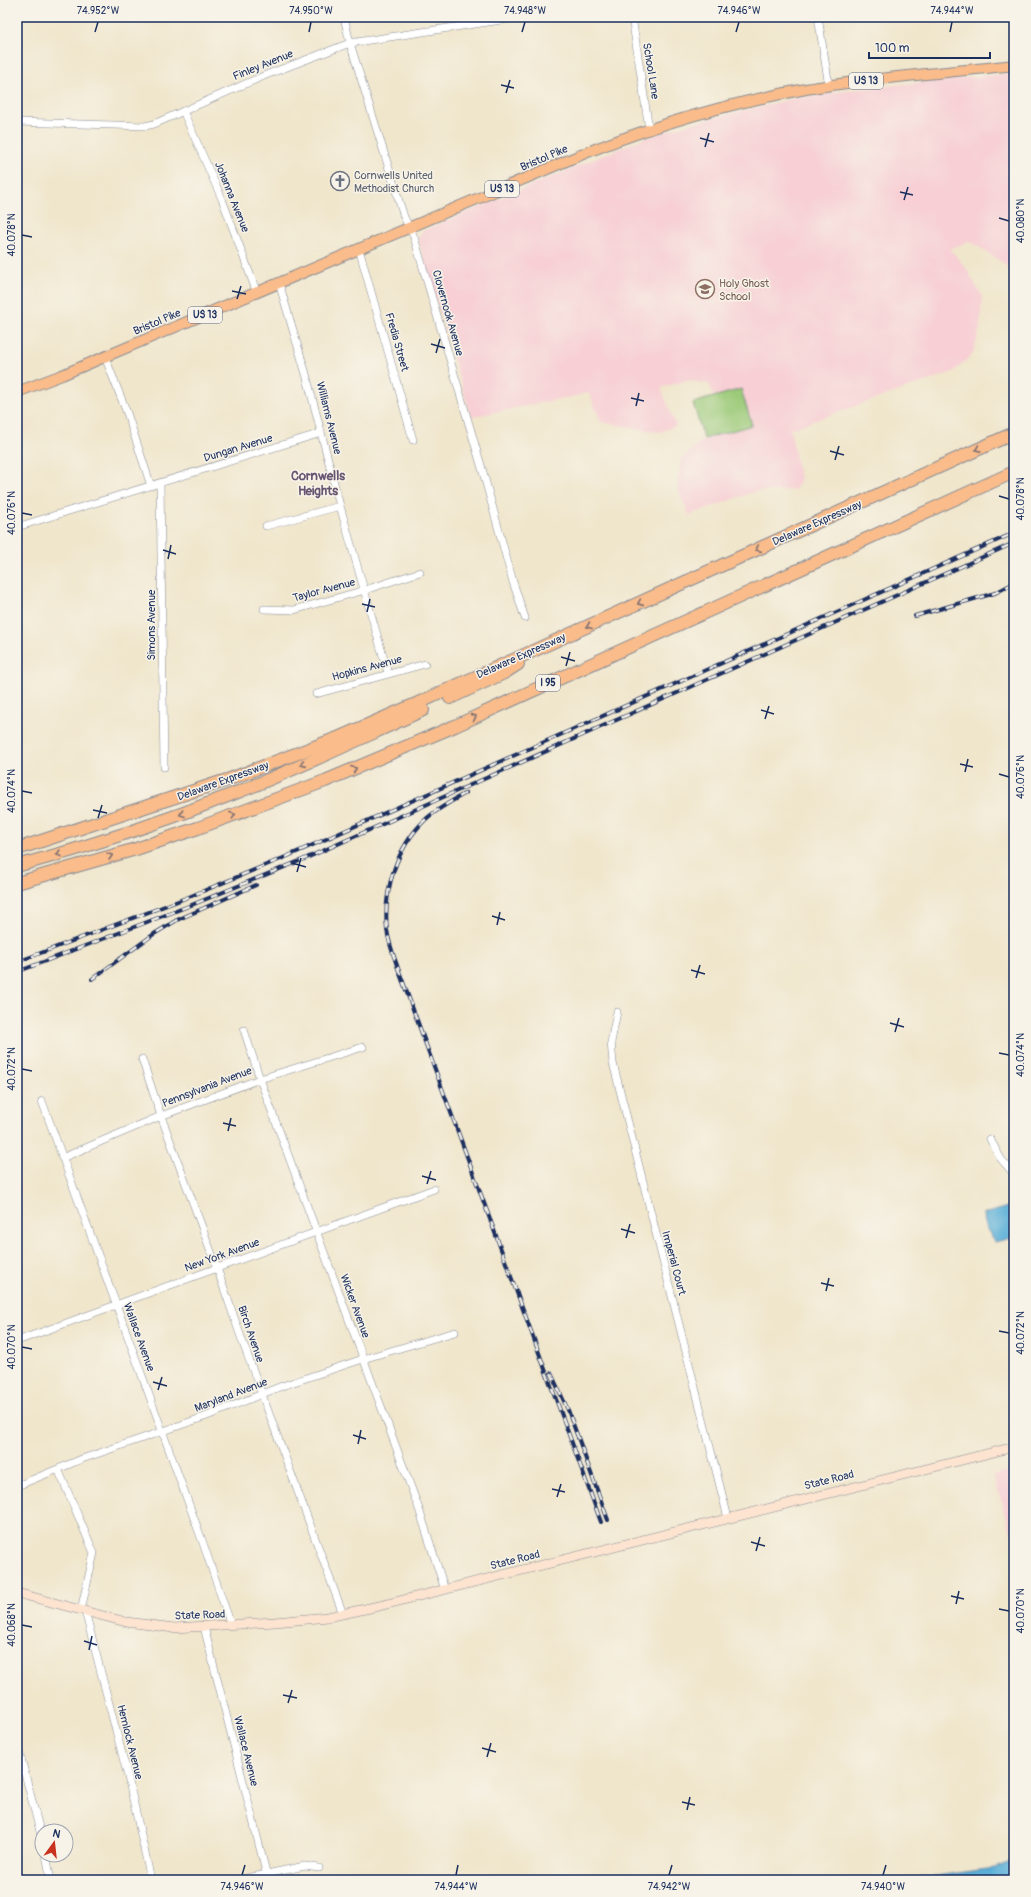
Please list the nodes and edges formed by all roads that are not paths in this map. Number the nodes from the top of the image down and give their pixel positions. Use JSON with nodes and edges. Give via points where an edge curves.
{"nodes":[{"id":1,"x":344,"y":17,"type":"edge"},
{"id":2,"x":520,"y":17,"type":"edge"},
{"id":3,"x":632,"y":17,"type":"edge"},
{"id":4,"x":818,"y":17,"type":"edge"},
{"id":5,"x":350,"y":43,"type":"junction"},
{"id":6,"x":1014,"y":65,"type":"edge"},
{"id":7,"x":829,"y":86,"type":"junction"},
{"id":8,"x":183,"y":111,"type":"junction"},
{"id":9,"x":17,"y":122,"type":"edge"},
{"id":10,"x":649,"y":129,"type":"junction"},
{"id":11,"x":409,"y":228,"type":"junction"},
{"id":12,"x":359,"y":249,"type":"junction"},
{"id":13,"x":279,"y":283,"type":"junction"},
{"id":14,"x":257,"y":293,"type":"junction"},
{"id":15,"x":105,"y":357,"type":"junction"},
{"id":16,"x":17,"y":392,"type":"edge"},
{"id":17,"x":1014,"y":433,"type":"edge"},
{"id":18,"x":321,"y":434,"type":"junction"},
{"id":19,"x":413,"y":440,"type":"dead end"},
{"id":20,"x":1014,"y":472,"type":"edge"},
{"id":21,"x":160,"y":483,"type":"junction"},
{"id":22,"x":151,"y":486,"type":"junction"},
{"id":23,"x":340,"y":506,"type":"junction"},
{"id":24,"x":266,"y":526,"type":"dead end"},
{"id":25,"x":17,"y":527,"type":"edge"},
{"id":26,"x":420,"y":572,"type":"dead end"},
{"id":27,"x":365,"y":590,"type":"junction"},
{"id":28,"x":264,"y":609,"type":"dead end"},
{"id":29,"x":525,"y":618,"type":"dead end"},
{"id":30,"x":551,"y":642,"type":"junction"},
{"id":31,"x":425,"y":664,"type":"dead end"},
{"id":32,"x":388,"y":674,"type":"junction"},
{"id":33,"x":316,"y":694,"type":"dead end"},
{"id":34,"x":164,"y":767,"type":"dead end"},
{"id":35,"x":17,"y":849,"type":"edge"},
{"id":36,"x":17,"y":866,"type":"edge"},
{"id":37,"x":17,"y":883,"type":"edge"},
{"id":38,"x":617,"y":1012,"type":"dead end"},
{"id":39,"x":244,"y":1030,"type":"dead end"},
{"id":40,"x":363,"y":1047,"type":"dead end"},
{"id":41,"x":142,"y":1059,"type":"dead end"},
{"id":42,"x":260,"y":1079,"type":"junction"},
{"id":43,"x":42,"y":1101,"type":"dead end"},
{"id":44,"x":161,"y":1116,"type":"junction"},
{"id":45,"x":990,"y":1140,"type":"dead end"},
{"id":46,"x":62,"y":1158,"type":"junction"},
{"id":47,"x":1014,"y":1174,"type":"edge"},
{"id":48,"x":434,"y":1189,"type":"dead end"},
{"id":49,"x":317,"y":1232,"type":"junction"},
{"id":50,"x":217,"y":1268,"type":"junction"},
{"id":51,"x":116,"y":1306,"type":"junction"},
{"id":52,"x":455,"y":1332,"type":"dead end"},
{"id":53,"x":17,"y":1341,"type":"edge"},
{"id":54,"x":363,"y":1359,"type":"junction"},
{"id":55,"x":262,"y":1395,"type":"junction"},
{"id":56,"x":162,"y":1431,"type":"junction"},
{"id":57,"x":1014,"y":1447,"type":"edge"},
{"id":58,"x":58,"y":1469,"type":"junction"},
{"id":59,"x":17,"y":1486,"type":"edge"},
{"id":60,"x":728,"y":1518,"type":"junction"},
{"id":61,"x":445,"y":1590,"type":"junction"},
{"id":62,"x":17,"y":1593,"type":"edge"},
{"id":63,"x":83,"y":1610,"type":"junction"},
{"id":64,"x":343,"y":1614,"type":"junction"},
{"id":65,"x":231,"y":1625,"type":"junction"},
{"id":66,"x":204,"y":1627,"type":"junction"},
{"id":67,"x":17,"y":1743,"type":"edge"},
{"id":68,"x":38,"y":1823,"type":"edge"},
{"id":69,"x":48,"y":1863,"type":"edge"},
{"id":70,"x":319,"y":1868,"type":"dead end"},
{"id":71,"x":268,"y":1877,"type":"edge"},
{"id":72,"x":51,"y":1880,"type":"edge"},
{"id":73,"x":151,"y":1880,"type":"edge"},
{"id":74,"x":237,"y":1880,"type":"edge"}],
"edges":[{"from":1,"to":5,"type":"street","name":"Clovernook Avenue"},
{"from":2,"to":5,"type":"street","name":"Finley Avenue"},
{"from":3,"to":10,"type":"street","name":"School Lane"},
{"from":4,"to":7,"type":"street"},
{"from":5,"to":8,"type":"street","name":"Finley Avenue","via":[[266,75]]},
{"from":5,"to":11,"type":"street","name":"Clovernook Avenue"},
{"from":6,"to":7,"type":"main road","name":"Bristol Pike","number":"US 13"},
{"from":7,"to":10,"type":"main road","name":"Bristol Pike","number":"US 13","via":[[726,106]]},
{"from":8,"to":9,"type":"street","name":"Finley Avenue","via":[[144,126]]},
{"from":8,"to":14,"type":"street","name":"Johanna Avenue","via":[[222,199]]},
{"from":10,"to":11,"type":"main road","name":"Bristol Pike","number":"US 13"},
{"from":11,"to":12,"type":"main road","name":"Bristol Pike","number":"US 13"},
{"from":11,"to":29,"type":"street","name":"Clovernook Avenue","via":[[414,237]]},
{"from":12,"to":13,"type":"main road","name":"Bristol Pike","number":"US 13"},
{"from":12,"to":19,"type":"street","name":"Fredia Street"},
{"from":13,"to":14,"type":"main road","name":"Bristol Pike","number":"US 13"},
{"from":13,"to":18,"type":"street","name":"Williams Avenue"},
{"from":14,"to":15,"type":"main road","name":"Bristol Pike","number":"US 13"},
{"from":15,"to":16,"type":"main road","name":"Bristol Pike","number":"US 13"},
{"from":15,"to":22,"type":"street"},
{"from":17,"to":30,"type":"highway","name":"Delaware Expressway","one_way":true},
{"from":18,"to":21,"type":"street","name":"Dungan Avenue"},
{"from":18,"to":23,"type":"street","name":"Williams Avenue"},
{"from":37,"to":20,"type":"highway","number":"I 95","one_way":true,"via":[[192,830],[338,776],[455,726]]},
{"from":21,"to":22,"type":"street","name":"Dungan Avenue"},
{"from":21,"to":34,"type":"street","name":"Simons Avenue"},
{"from":22,"to":25,"type":"street"},
{"from":23,"to":24,"type":"street"},
{"from":23,"to":27,"type":"street","name":"Williams Avenue"},
{"from":26,"to":27,"type":"street","name":"Taylor Avenue"},
{"from":27,"to":28,"type":"street","name":"Taylor Avenue","via":[[294,610]]},
{"from":27,"to":32,"type":"street","name":"Williams Avenue"},
{"from":30,"to":35,"type":"highway","name":"Delaware Expressway","via":[[416,704],[285,759],[176,798]]},
{"from":30,"to":36,"type":"highway","one_way":true,"via":[[504,674],[239,792],[120,835]]},
{"from":31,"to":32,"type":"street","name":"Hopkins Avenue"},
{"from":32,"to":33,"type":"street","name":"Hopkins Avenue"},
{"from":38,"to":60,"type":"street","name":"Imperial Court","via":[[611,1042],[613,1063]]},
{"from":39,"to":42,"type":"street","name":"Wicker Avenue"},
{"from":40,"to":42,"type":"street","name":"Pennsylvania Avenue"},
{"from":41,"to":44,"type":"street","name":"Birch Avenue"},
{"from":42,"to":44,"type":"street","name":"Pennsylvania Avenue"},
{"from":42,"to":49,"type":"street","name":"Wicker Avenue"},
{"from":43,"to":46,"type":"street","name":"Wallace Avenue"},
{"from":44,"to":46,"type":"street","name":"Pennsylvania Avenue"},
{"from":44,"to":50,"type":"street","name":"Birch Avenue"},
{"from":45,"to":47,"type":"street"},
{"from":46,"to":51,"type":"street","name":"Wallace Avenue"},
{"from":48,"to":49,"type":"street","name":"New York Avenue"},
{"from":49,"to":50,"type":"street","name":"New York Avenue"},
{"from":49,"to":54,"type":"street","name":"Wicker Avenue"},
{"from":50,"to":51,"type":"street","name":"New York Avenue"},
{"from":50,"to":55,"type":"street","name":"Birch Avenue"},
{"from":51,"to":53,"type":"street","name":"New York Avenue"},
{"from":51,"to":56,"type":"street","name":"Wallace Avenue"},
{"from":52,"to":54,"type":"street","name":"Maryland Avenue"},
{"from":54,"to":55,"type":"street","name":"Maryland Avenue"},
{"from":54,"to":61,"type":"street","name":"Wicker Avenue","via":[[420,1509]]},
{"from":55,"to":56,"type":"street","name":"Maryland Avenue"},
{"from":55,"to":64,"type":"street","name":"Birch Avenue"},
{"from":56,"to":58,"type":"street","name":"Maryland Avenue"},
{"from":56,"to":65,"type":"street","name":"Wallace Avenue"},
{"from":57,"to":60,"type":"main road","name":"State Road"},
{"from":58,"to":59,"type":"street","name":"Maryland Avenue"},
{"from":58,"to":63,"type":"street","name":"Hemlock Avenue","via":[[94,1552]]},
{"from":60,"to":61,"type":"main road","name":"State Road"},
{"from":61,"to":64,"type":"main road","name":"State Road"},
{"from":62,"to":63,"type":"main road","name":"State Road"},
{"from":63,"to":66,"type":"main road","name":"State Road","via":[[143,1625]]},
{"from":63,"to":73,"type":"street","name":"Hemlock Avenue","via":[[128,1777]]},
{"from":64,"to":65,"type":"main road","name":"State Road"},
{"from":65,"to":66,"type":"main road","name":"State Road"},
{"from":66,"to":71,"type":"street","name":"Wallace Avenue"},
{"from":67,"to":68,"type":"street"},
{"from":69,"to":72,"type":"street"},
{"from":70,"to":71,"type":"street","via":[[305,1866]]},
{"from":71,"to":74,"type":"street"}]}
